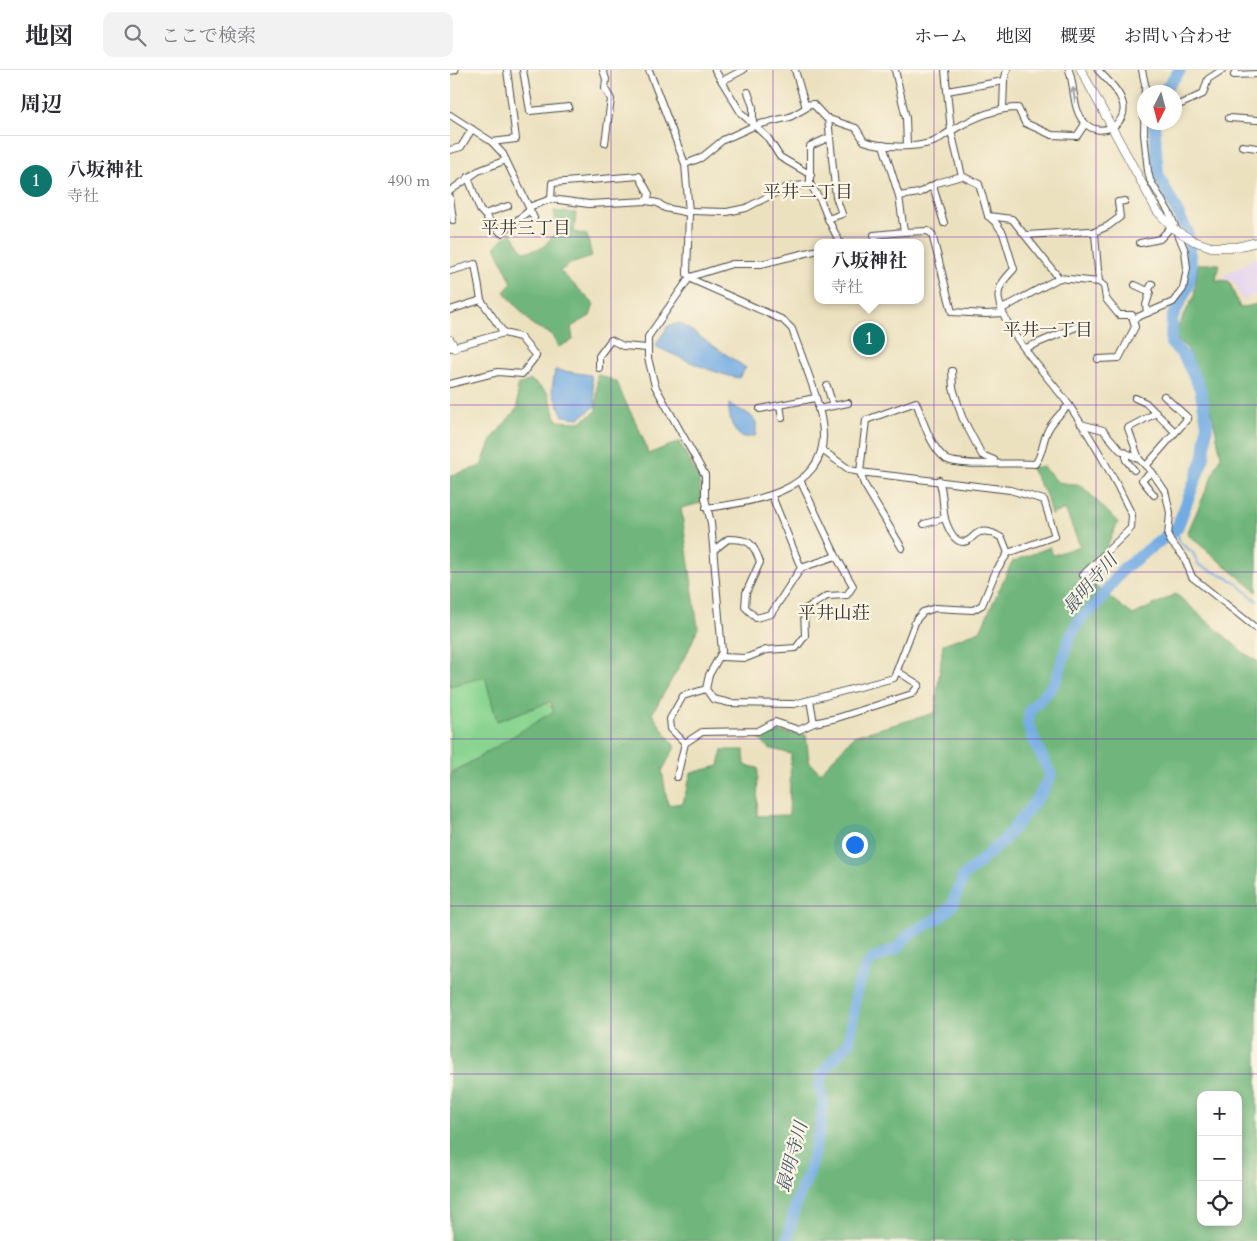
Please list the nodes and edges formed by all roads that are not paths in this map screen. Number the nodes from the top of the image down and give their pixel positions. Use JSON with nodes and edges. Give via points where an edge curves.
{"nodes":[{"id":1,"x":455,"y":70,"type":"edge"},
{"id":2,"x":507,"y":70,"type":"edge"},
{"id":3,"x":523,"y":70,"type":"edge"},
{"id":4,"x":603,"y":70,"type":"edge"},
{"id":5,"x":649,"y":70,"type":"edge"},
{"id":6,"x":715,"y":70,"type":"edge"},
{"id":7,"x":743,"y":70,"type":"edge"},
{"id":8,"x":795,"y":70,"type":"edge"},
{"id":9,"x":895,"y":70,"type":"edge"},
{"id":10,"x":945,"y":70,"type":"edge"},
{"id":11,"x":1007,"y":70,"type":"edge"},
{"id":12,"x":1069,"y":70,"type":"edge"},
{"id":13,"x":1081,"y":70,"type":"edge"},
{"id":14,"x":1098,"y":70,"type":"edge"},
{"id":15,"x":1142,"y":70,"type":"edge"},
{"id":16,"x":1222,"y":70,"type":"edge"},
{"id":17,"x":1236,"y":70,"type":"edge"},
{"id":18,"x":450,"y":71,"type":"edge"},
{"id":19,"x":1257,"y":74,"type":"edge"},
{"id":20,"x":722,"y":81,"type":"junction"},
{"id":21,"x":1004,"y":81,"type":"junction"},
{"id":22,"x":947,"y":91,"type":"junction"},
{"id":23,"x":748,"y":92,"type":"dead end"},
{"id":24,"x":1182,"y":103,"type":"edge"},
{"id":25,"x":805,"y":105,"type":"junction"},
{"id":26,"x":569,"y":107,"type":"dead end"},
{"id":27,"x":1003,"y":108,"type":"junction"},
{"id":28,"x":450,"y":115,"type":"edge"},
{"id":29,"x":828,"y":118,"type":"junction"},
{"id":30,"x":1229,"y":118,"type":"dead end"},
{"id":31,"x":1257,"y":120,"type":"edge"},
{"id":32,"x":754,"y":124,"type":"junction"},
{"id":33,"x":1085,"y":124,"type":"junction"},
{"id":34,"x":1112,"y":128,"type":"junction"},
{"id":35,"x":472,"y":129,"type":"junction"},
{"id":36,"x":951,"y":130,"type":"junction"},
{"id":37,"x":828,"y":138,"type":"junction"},
{"id":38,"x":492,"y":142,"type":"junction"},
{"id":39,"x":605,"y":142,"type":"dead end"},
{"id":40,"x":883,"y":145,"type":"junction"},
{"id":41,"x":907,"y":145,"type":"junction"},
{"id":42,"x":1242,"y":146,"type":"dead end"},
{"id":43,"x":1257,"y":148,"type":"edge"},
{"id":44,"x":450,"y":150,"type":"edge"},
{"id":45,"x":506,"y":160,"type":"junction"},
{"id":46,"x":685,"y":164,"type":"junction"},
{"id":47,"x":811,"y":175,"type":"junction"},
{"id":48,"x":962,"y":176,"type":"junction"},
{"id":49,"x":468,"y":178,"type":"junction"},
{"id":50,"x":810,"y":184,"type":"junction"},
{"id":51,"x":932,"y":186,"type":"junction"},
{"id":52,"x":450,"y":190,"type":"edge"},
{"id":53,"x":899,"y":196,"type":"junction"},
{"id":54,"x":450,"y":197,"type":"edge"},
{"id":55,"x":551,"y":199,"type":"junction"},
{"id":56,"x":647,"y":201,"type":"junction"},
{"id":57,"x":1125,"y":201,"type":"dead end"},
{"id":58,"x":508,"y":206,"type":"dead end"},
{"id":59,"x":529,"y":209,"type":"junction"},
{"id":60,"x":689,"y":212,"type":"junction"},
{"id":61,"x":484,"y":214,"type":"junction"},
{"id":62,"x":988,"y":216,"type":"junction"},
{"id":63,"x":534,"y":218,"type":"dead end"},
{"id":64,"x":828,"y":219,"type":"junction"},
{"id":65,"x":452,"y":220,"type":"dead end"},
{"id":66,"x":944,"y":223,"type":"dead end"},
{"id":67,"x":1172,"y":228,"type":"junction"},
{"id":68,"x":904,"y":232,"type":"junction"},
{"id":69,"x":1092,"y":232,"type":"junction"},
{"id":70,"x":1027,"y":236,"type":"junction"},
{"id":71,"x":838,"y":239,"type":"edge"},
{"id":72,"x":875,"y":239,"type":"edge"},
{"id":73,"x":1257,"y":242,"type":"edge"},
{"id":74,"x":1140,"y":243,"type":"dead end"},
{"id":75,"x":814,"y":251,"type":"edge"},
{"id":76,"x":450,"y":271,"type":"edge"},
{"id":77,"x":690,"y":277,"type":"junction"},
{"id":78,"x":1059,"y":278,"type":"junction"},
{"id":79,"x":1099,"y":282,"type":"junction"},
{"id":80,"x":1152,"y":284,"type":"dead end"},
{"id":81,"x":1135,"y":285,"type":"dead end"},
{"id":82,"x":1148,"y":291,"type":"junction"},
{"id":83,"x":481,"y":300,"type":"junction"},
{"id":84,"x":450,"y":310,"type":"edge"},
{"id":85,"x":1002,"y":311,"type":"junction"},
{"id":86,"x":1147,"y":313,"type":"junction"},
{"id":87,"x":1134,"y":320,"type":"junction"},
{"id":88,"x":1076,"y":327,"type":"dead end"},
{"id":89,"x":504,"y":333,"type":"junction"},
{"id":90,"x":450,"y":340,"type":"edge"},
{"id":91,"x":453,"y":348,"type":"edge"},
{"id":92,"x":646,"y":348,"type":"junction"},
{"id":93,"x":1026,"y":348,"type":"junction"},
{"id":94,"x":1098,"y":359,"type":"dead end"},
{"id":95,"x":599,"y":368,"type":"dead end"},
{"id":96,"x":952,"y":371,"type":"dead end"},
{"id":97,"x":450,"y":384,"type":"edge"},
{"id":98,"x":828,"y":386,"type":"dead end"},
{"id":99,"x":1164,"y":396,"type":"dead end"},
{"id":100,"x":814,"y":398,"type":"junction"},
{"id":101,"x":1135,"y":398,"type":"dead end"},
{"id":102,"x":848,"y":403,"type":"dead end"},
{"id":103,"x":780,"y":405,"type":"junction"},
{"id":104,"x":1069,"y":405,"type":"junction"},
{"id":105,"x":833,"y":406,"type":"junction"},
{"id":106,"x":760,"y":409,"type":"dead end"},
{"id":107,"x":818,"y":409,"type":"junction"},
{"id":108,"x":1156,"y":413,"type":"junction"},
{"id":109,"x":782,"y":418,"type":"dead end"},
{"id":110,"x":1081,"y":424,"type":"junction"},
{"id":111,"x":1175,"y":432,"type":"junction"},
{"id":112,"x":822,"y":450,"type":"junction"},
{"id":113,"x":1126,"y":455,"type":"junction"},
{"id":114,"x":1139,"y":459,"type":"junction"},
{"id":115,"x":1000,"y":462,"type":"junction"},
{"id":116,"x":1146,"y":466,"type":"junction"},
{"id":117,"x":1134,"y":470,"type":"dead end"},
{"id":118,"x":860,"y":472,"type":"junction"},
{"id":119,"x":1152,"y":472,"type":"junction"},
{"id":120,"x":800,"y":480,"type":"junction"},
{"id":121,"x":939,"y":480,"type":"junction"},
{"id":122,"x":1154,"y":495,"type":"dead end"},
{"id":123,"x":772,"y":496,"type":"junction"},
{"id":124,"x":706,"y":508,"type":"junction"},
{"id":125,"x":945,"y":518,"type":"junction"},
{"id":126,"x":924,"y":524,"type":"dead end"},
{"id":127,"x":902,"y":548,"type":"dead end"},
{"id":128,"x":714,"y":550,"type":"junction"},
{"id":129,"x":1008,"y":552,"type":"junction"},
{"id":130,"x":836,"y":556,"type":"junction"},
{"id":131,"x":801,"y":568,"type":"junction"},
{"id":132,"x":1083,"y":575,"type":"dead end"},
{"id":133,"x":1257,"y":629,"type":"edge"},
{"id":134,"x":720,"y":658,"type":"junction"},
{"id":135,"x":897,"y":671,"type":"junction"},
{"id":136,"x":706,"y":689,"type":"junction"},
{"id":137,"x":810,"y":700,"type":"junction"},
{"id":138,"x":814,"y":723,"type":"junction"},
{"id":139,"x":685,"y":743,"type":"junction"},
{"id":140,"x":677,"y":778,"type":"dead end"}],
"edges":[{"from":1,"to":18,"type":"street"},
{"from":2,"to":38,"type":"street","via":[[516,139]]},
{"from":3,"to":26,"type":"street","via":[[530,112]]},
{"from":4,"to":39,"type":"street","via":[[611,100]]},
{"from":5,"to":46,"type":"street"},
{"from":6,"to":20,"type":"street"},
{"from":7,"to":20,"type":"street"},
{"from":8,"to":25,"type":"street"},
{"from":9,"to":41,"type":"street","via":[[906,118]]},
{"from":10,"to":22,"type":"street"},
{"from":11,"to":21,"type":"street"},
{"from":33,"to":12,"type":"street","one_way":true,"via":[[1076,107]]},
{"from":13,"to":34,"type":"street"},
{"from":14,"to":34,"type":"street","via":[[1123,103],[1122,116]]},
{"from":15,"to":86,"type":"street","via":[[1145,84],[1144,134],[1150,180],[1170,214],[1187,261],[1185,283],[1173,302]]},
{"from":16,"to":24,"type":"street","via":[[1208,79],[1203,94]]},
{"from":17,"to":19,"type":"street","via":[[1234,75]]},
{"from":20,"to":32,"type":"street","via":[[741,113]]},
{"from":21,"to":22,"type":"street"},
{"from":21,"to":27,"type":"street"},
{"from":22,"to":36,"type":"street"},
{"from":23,"to":32,"type":"street"},
{"from":25,"to":29,"type":"street","via":[[813,104]]},
{"from":25,"to":32,"type":"street","via":[[806,108],[790,117]]},
{"from":27,"to":33,"type":"street","via":[[1018,108],[1025,123],[1052,135],[1077,136]]},
{"from":27,"to":36,"type":"street"},
{"from":28,"to":35,"type":"street"},
{"from":29,"to":37,"type":"street"},
{"from":29,"to":40,"type":"street","via":[[851,124],[864,141]]},
{"from":30,"to":31,"type":"street"},
{"from":32,"to":46,"type":"street","via":[[723,140],[701,158]]},
{"from":32,"to":47,"type":"street","via":[[780,157]]},
{"from":33,"to":34,"type":"street","via":[[1097,129]]},
{"from":34,"to":67,"type":"street","via":[[1157,210]]},
{"from":35,"to":38,"type":"street"},
{"from":35,"to":44,"type":"street","via":[[461,147]]},
{"from":36,"to":41,"type":"street","via":[[934,142]]},
{"from":36,"to":48,"type":"street"},
{"from":37,"to":47,"type":"street","via":[[810,146]]},
{"from":37,"to":64,"type":"street","via":[[836,197],[842,214]]},
{"from":38,"to":45,"type":"street"},
{"from":40,"to":41,"type":"street"},
{"from":40,"to":53,"type":"street"},
{"from":42,"to":43,"type":"street"},
{"from":45,"to":49,"type":"street"},
{"from":45,"to":59,"type":"street"},
{"from":46,"to":60,"type":"street"},
{"from":47,"to":50,"type":"street"},
{"from":48,"to":51,"type":"street"},
{"from":48,"to":62,"type":"street","via":[[979,184]]},
{"from":49,"to":52,"type":"street"},
{"from":49,"to":61,"type":"street"},
{"from":50,"to":60,"type":"street","via":[[785,188],[746,208],[727,212]]},
{"from":50,"to":64,"type":"street"},
{"from":51,"to":53,"type":"street","via":[[919,193]]},
{"from":51,"to":66,"type":"street"},
{"from":53,"to":68,"type":"street"},
{"from":54,"to":65,"type":"street"},
{"from":55,"to":56,"type":"street","via":[[589,204]]},
{"from":55,"to":56,"type":"street","via":[[552,183],[639,176],[650,194]]},
{"from":55,"to":59,"type":"street"},
{"from":56,"to":60,"type":"street"},
{"from":57,"to":69,"type":"street","via":[[1118,202],[1120,217]]},
{"from":58,"to":61,"type":"street"},
{"from":59,"to":61,"type":"street","via":[[501,233]]},
{"from":59,"to":63,"type":"street"},
{"from":60,"to":77,"type":"street","via":[[686,252]]},
{"from":62,"to":70,"type":"street","via":[[1012,218]]},
{"from":62,"to":85,"type":"street","via":[[1003,233],[1014,269],[1000,285],[998,300]]},
{"from":64,"to":71,"type":"street"},
{"from":67,"to":73,"type":"street","bridge":true,"via":[[1194,241],[1211,246],[1236,247]]},
{"from":67,"to":74,"type":"street","via":[[1160,240]]},
{"from":68,"to":72,"type":"street","via":[[874,235]]},
{"from":68,"to":85,"type":"street","via":[[928,230],[932,234],[952,312],[986,314]]},
{"from":69,"to":70,"type":"street"},
{"from":69,"to":79,"type":"street"},
{"from":70,"to":78,"type":"street"},
{"from":75,"to":77,"type":"street","via":[[761,264],[732,264]]},
{"from":76,"to":83,"type":"street","via":[[476,264]]},
{"from":77,"to":92,"type":"street","via":[[651,331]]},
{"from":77,"to":100,"type":"street","via":[[787,324],[792,329]]},
{"from":78,"to":79,"type":"street"},
{"from":78,"to":85,"type":"street"},
{"from":79,"to":87,"type":"street","via":[[1104,286],[1106,299],[1119,315],[1132,315]]},
{"from":80,"to":82,"type":"street"},
{"from":81,"to":82,"type":"street"},
{"from":82,"to":86,"type":"street"},
{"from":83,"to":84,"type":"street"},
{"from":83,"to":89,"type":"street"},
{"from":85,"to":93,"type":"street","via":[[1010,328]]},
{"from":86,"to":87,"type":"street"},
{"from":87,"to":94,"type":"street","via":[[1135,327],[1119,358]]},
{"from":88,"to":93,"type":"street"},
{"from":89,"to":91,"type":"street"},
{"from":89,"to":97,"type":"street","via":[[520,337],[536,356],[522,374],[498,372]]},
{"from":90,"to":91,"type":"street"},
{"from":92,"to":95,"type":"street","via":[[624,346],[610,340],[599,356]]},
{"from":92,"to":124,"type":"street","via":[[655,386],[705,475]]},
{"from":93,"to":104,"type":"street"},
{"from":96,"to":115,"type":"street","via":[[959,408],[982,455]]},
{"from":98,"to":105,"type":"street"},
{"from":99,"to":111,"type":"street","via":[[1188,418]]},
{"from":100,"to":103,"type":"street"},
{"from":100,"to":107,"type":"street"},
{"from":101,"to":108,"type":"street"},
{"from":102,"to":105,"type":"street"},
{"from":103,"to":106,"type":"street"},
{"from":103,"to":109,"type":"street"},
{"from":104,"to":110,"type":"street"},
{"from":104,"to":115,"type":"street","via":[[1050,426],[1035,464]]},
{"from":105,"to":107,"type":"street"},
{"from":107,"to":112,"type":"street","via":[[823,433]]},
{"from":108,"to":111,"type":"street"},
{"from":108,"to":114,"type":"street","via":[[1128,428]]},
{"from":110,"to":113,"type":"street","via":[[1103,430]]},
{"from":110,"to":132,"type":"street","via":[[1132,515],[1131,528]]},
{"from":111,"to":116,"type":"street"},
{"from":112,"to":118,"type":"street","via":[[850,470]]},
{"from":112,"to":120,"type":"street","via":[[819,459]]},
{"from":113,"to":114,"type":"street"},
{"from":113,"to":117,"type":"street"},
{"from":114,"to":116,"type":"street"},
{"from":115,"to":118,"type":"street","via":[[966,464],[947,460],[935,448],[916,402],[866,420]]},
{"from":116,"to":119,"type":"street"},
{"from":118,"to":121,"type":"street"},
{"from":118,"to":127,"type":"street"},
{"from":119,"to":122,"type":"street","via":[[1142,480]]},
{"from":119,"to":133,"type":"street","via":[[1165,491],[1170,513],[1168,536],[1184,557],[1192,577]]},
{"from":120,"to":123,"type":"street"},
{"from":120,"to":130,"type":"street"},
{"from":121,"to":125,"type":"street","via":[[944,492]]},
{"from":121,"to":129,"type":"street","via":[[1010,490],[1044,500],[1055,536]]},
{"from":123,"to":124,"type":"street"},
{"from":123,"to":131,"type":"street"},
{"from":124,"to":128,"type":"street","via":[[712,523]]},
{"from":125,"to":126,"type":"street"},
{"from":125,"to":129,"type":"street","via":[[953,536],[960,541],[968,541],[978,532],[990,532],[1002,538]]},
{"from":128,"to":131,"type":"street","via":[[728,538],[743,539],[755,547],[760,562],[746,593],[745,607],[756,618],[771,614]]},
{"from":128,"to":134,"type":"street"},
{"from":129,"to":135,"type":"street","via":[[982,605],[973,610],[935,608],[923,612],[916,620]]},
{"from":130,"to":131,"type":"street"},
{"from":130,"to":134,"type":"street","via":[[853,586],[847,594],[827,596],[804,610],[805,636],[796,648],[766,650],[746,658]]},
{"from":134,"to":136,"type":"street","via":[[709,675]]},
{"from":135,"to":137,"type":"street","via":[[894,678]]},
{"from":135,"to":138,"type":"street","via":[[919,685],[912,694]]},
{"from":136,"to":137,"type":"street","via":[[713,699],[730,703],[794,704]]},
{"from":136,"to":139,"type":"street","via":[[683,696],[670,719],[670,729]]},
{"from":137,"to":138,"type":"street"},
{"from":138,"to":139,"type":"street","via":[[799,730],[775,722],[758,731],[702,732]]},
{"from":139,"to":140,"type":"street"}]}
